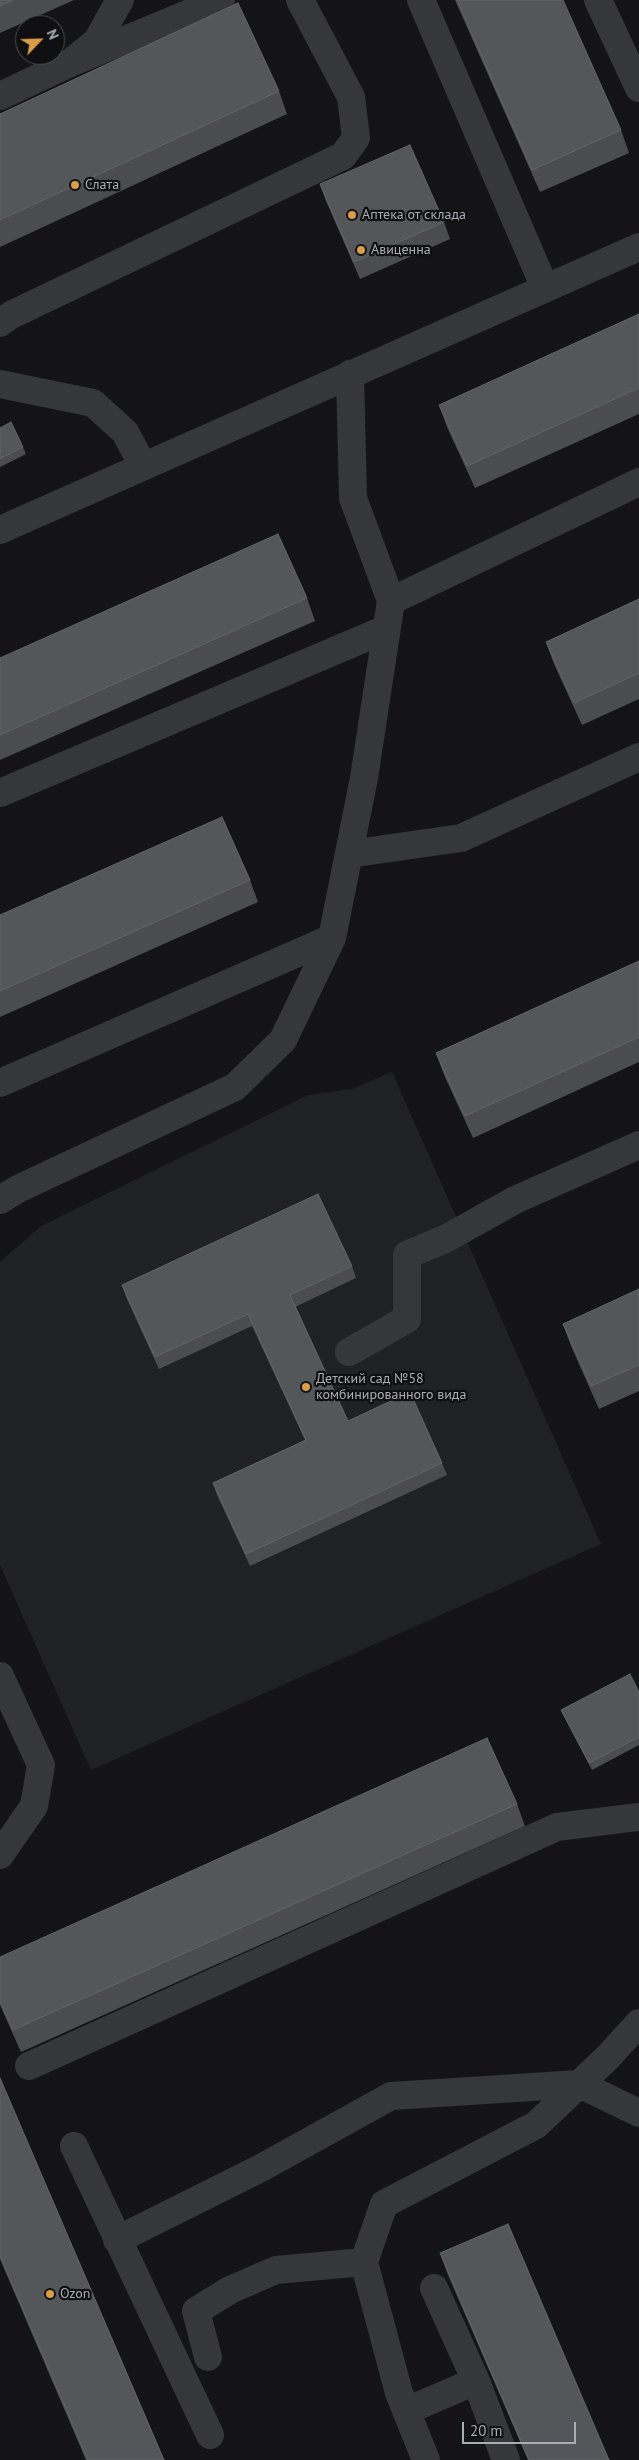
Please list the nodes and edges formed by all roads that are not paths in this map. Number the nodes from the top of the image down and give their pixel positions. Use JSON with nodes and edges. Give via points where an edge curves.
{"nodes":[{"id":1,"x":120,"y":0,"type":"edge"},
{"id":2,"x":221,"y":0,"type":"edge"},
{"id":3,"x":300,"y":0,"type":"edge"},
{"id":4,"x":421,"y":0,"type":"edge"},
{"id":5,"x":598,"y":0,"type":"edge"},
{"id":6,"x":70,"y":63,"type":"junction"},
{"id":7,"x":639,"y":88,"type":"edge"},
{"id":8,"x":0,"y":96,"type":"edge"},
{"id":9,"x":639,"y":247,"type":"edge"},
{"id":10,"x":545,"y":288,"type":"junction"},
{"id":11,"x":0,"y":323,"type":"edge"},
{"id":12,"x":350,"y":374,"type":"junction"},
{"id":13,"x":0,"y":384,"type":"edge"},
{"id":14,"x":143,"y":466,"type":"junction"},
{"id":15,"x":639,"y":482,"type":"edge"},
{"id":16,"x":0,"y":530,"type":"edge"},
{"id":17,"x":391,"y":601,"type":"junction"},
{"id":18,"x":386,"y":629,"type":"junction"},
{"id":19,"x":639,"y":757,"type":"edge"},
{"id":20,"x":0,"y":793,"type":"edge"},
{"id":21,"x":348,"y":854,"type":"junction"},
{"id":22,"x":332,"y":938,"type":"junction"},
{"id":23,"x":0,"y":1082,"type":"edge"},
{"id":24,"x":639,"y":1145,"type":"edge"},
{"id":25,"x":0,"y":1200,"type":"edge"},
{"id":26,"x":349,"y":1352,"type":"dead end"},
{"id":27,"x":0,"y":1676,"type":"edge"},
{"id":28,"x":639,"y":1817,"type":"edge"},
{"id":29,"x":0,"y":1855,"type":"edge"},
{"id":30,"x":639,"y":2023,"type":"edge"},
{"id":31,"x":29,"y":2066,"type":"dead end"},
{"id":32,"x":579,"y":2084,"type":"junction"},
{"id":33,"x":639,"y":2113,"type":"edge"},
{"id":34,"x":74,"y":2146,"type":"dead end"},
{"id":35,"x":117,"y":2240,"type":"junction"},
{"id":36,"x":364,"y":2262,"type":"junction"},
{"id":37,"x":434,"y":2288,"type":"dead end"},
{"id":38,"x":208,"y":2357,"type":"dead end"},
{"id":39,"x":476,"y":2381,"type":"junction"},
{"id":40,"x":406,"y":2411,"type":"junction"},
{"id":41,"x":210,"y":2435,"type":"dead end"},
{"id":42,"x":426,"y":2460,"type":"edge"},
{"id":43,"x":506,"y":2460,"type":"edge"}],
"edges":[{"from":1,"to":6,"type":"street","via":[[97,41]]},
{"from":2,"to":6,"type":"street"},
{"from":3,"to":11,"type":"street","via":[[351,97],[356,138],[343,156]]},
{"from":4,"to":10,"type":"street"},
{"from":5,"to":7,"type":"street"},
{"from":6,"to":8,"type":"street"},
{"from":9,"to":10,"type":"street"},
{"from":10,"to":12,"type":"street"},
{"from":12,"to":14,"type":"street"},
{"from":12,"to":17,"type":"street","via":[[353,498]]},
{"from":13,"to":14,"type":"street","via":[[93,404],[125,432]]},
{"from":14,"to":16,"type":"street"},
{"from":15,"to":17,"type":"street"},
{"from":17,"to":18,"type":"street"},
{"from":18,"to":20,"type":"street"},
{"from":18,"to":21,"type":"street","via":[[364,778]]},
{"from":19,"to":21,"type":"street","via":[[461,838]]},
{"from":21,"to":22,"type":"street"},
{"from":22,"to":23,"type":"street"},
{"from":22,"to":25,"type":"street","via":[[283,1040],[235,1087]]},
{"from":24,"to":26,"type":"street","via":[[515,1200],[447,1238],[407,1255],[407,1319]]},
{"from":27,"to":29,"type":"street","via":[[41,1765],[34,1806]]},
{"from":28,"to":31,"type":"street","via":[[556,1827]]},
{"from":30,"to":32,"type":"street"},
{"from":32,"to":33,"type":"street"},
{"from":32,"to":35,"type":"street","via":[[391,2096],[261,2168]]},
{"from":32,"to":36,"type":"street","via":[[536,2125],[384,2204]]},
{"from":34,"to":35,"type":"street"},
{"from":35,"to":41,"type":"street"},
{"from":36,"to":38,"type":"street","via":[[276,2270],[230,2290],[196,2311]]},
{"from":36,"to":40,"type":"street"},
{"from":37,"to":39,"type":"street"},
{"from":39,"to":40,"type":"street"},
{"from":39,"to":43,"type":"street"},
{"from":40,"to":42,"type":"street"}]}
